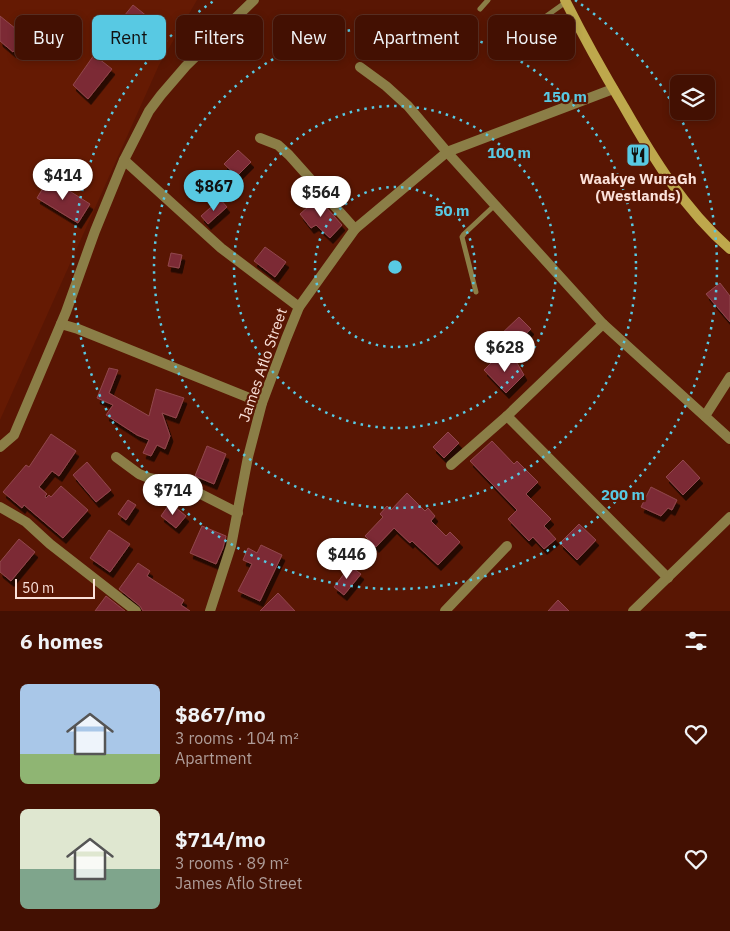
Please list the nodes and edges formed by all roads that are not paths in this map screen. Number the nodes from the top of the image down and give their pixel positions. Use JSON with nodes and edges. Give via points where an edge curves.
{"nodes":[{"id":1,"x":254,"y":0,"type":"edge"},
{"id":2,"x":488,"y":0,"type":"edge"},
{"id":3,"x":566,"y":1,"type":"edge"},
{"id":4,"x":480,"y":9,"type":"dead end"},
{"id":5,"x":547,"y":15,"type":"edge"},
{"id":6,"x":360,"y":67,"type":"dead end"},
{"id":7,"x":613,"y":89,"type":"junction"},
{"id":8,"x":260,"y":138,"type":"dead end"},
{"id":9,"x":447,"y":152,"type":"junction"},
{"id":10,"x":124,"y":160,"type":"junction"},
{"id":11,"x":495,"y":204,"type":"junction"},
{"id":12,"x":355,"y":229,"type":"junction"},
{"id":13,"x":730,"y":249,"type":"edge"},
{"id":14,"x":476,"y":292,"type":"dead end"},
{"id":15,"x":299,"y":306,"type":"junction"},
{"id":16,"x":61,"y":324,"type":"junction"},
{"id":17,"x":603,"y":324,"type":"junction"},
{"id":18,"x":730,"y":377,"type":"edge"},
{"id":19,"x":262,"y":404,"type":"junction"},
{"id":20,"x":507,"y":416,"type":"junction"},
{"id":21,"x":705,"y":416,"type":"junction"},
{"id":22,"x":730,"y":439,"type":"edge"},
{"id":23,"x":0,"y":447,"type":"edge"},
{"id":24,"x":116,"y":457,"type":"dead end"},
{"id":25,"x":451,"y":465,"type":"dead end"},
{"id":26,"x":0,"y":507,"type":"edge"},
{"id":27,"x":238,"y":514,"type":"junction"},
{"id":28,"x":730,"y":517,"type":"edge"},
{"id":29,"x":508,"y":546,"type":"dead end"},
{"id":30,"x":668,"y":578,"type":"junction"},
{"id":31,"x":136,"y":611,"type":"edge"},
{"id":32,"x":210,"y":611,"type":"edge"},
{"id":33,"x":445,"y":611,"type":"edge"},
{"id":34,"x":633,"y":611,"type":"edge"}],
"edges":[{"from":1,"to":10,"type":"street","via":[[161,95]]},
{"from":2,"to":4,"type":"lane"},
{"from":3,"to":5,"type":"lane"},
{"from":3,"to":7,"type":"street"},
{"from":6,"to":9,"type":"street","via":[[408,106]]},
{"from":7,"to":9,"type":"street","name":"James Aflo Street"},
{"from":7,"to":13,"type":"street","via":[[678,191],[704,224]]},
{"from":8,"to":12,"type":"street","via":[[278,145],[289,155]]},
{"from":9,"to":11,"type":"street"},
{"from":9,"to":12,"type":"street","name":"James Aflo Street"},
{"from":10,"to":15,"type":"street","via":[[221,248]]},
{"from":10,"to":16,"type":"street"},
{"from":11,"to":14,"type":"lane","via":[[462,237]]},
{"from":11,"to":17,"type":"street"},
{"from":12,"to":15,"type":"street","name":"James Aflo Street"},
{"from":15,"to":19,"type":"street","name":"James Aflo Street"},
{"from":16,"to":19,"type":"street"},
{"from":16,"to":23,"type":"street","via":[[14,434]]},
{"from":17,"to":20,"type":"street"},
{"from":17,"to":21,"type":"street"},
{"from":18,"to":21,"type":"street"},
{"from":19,"to":27,"type":"street","name":"James Aflo Street"},
{"from":20,"to":25,"type":"street"},
{"from":20,"to":30,"type":"street"},
{"from":21,"to":22,"type":"street"},
{"from":24,"to":27,"type":"street","via":[[140,474],[183,485]]},
{"from":26,"to":31,"type":"street","via":[[26,522]]},
{"from":27,"to":32,"type":"street","name":"James Aflo Street"},
{"from":28,"to":30,"type":"street"},
{"from":29,"to":33,"type":"street"},
{"from":30,"to":34,"type":"street"}]}
